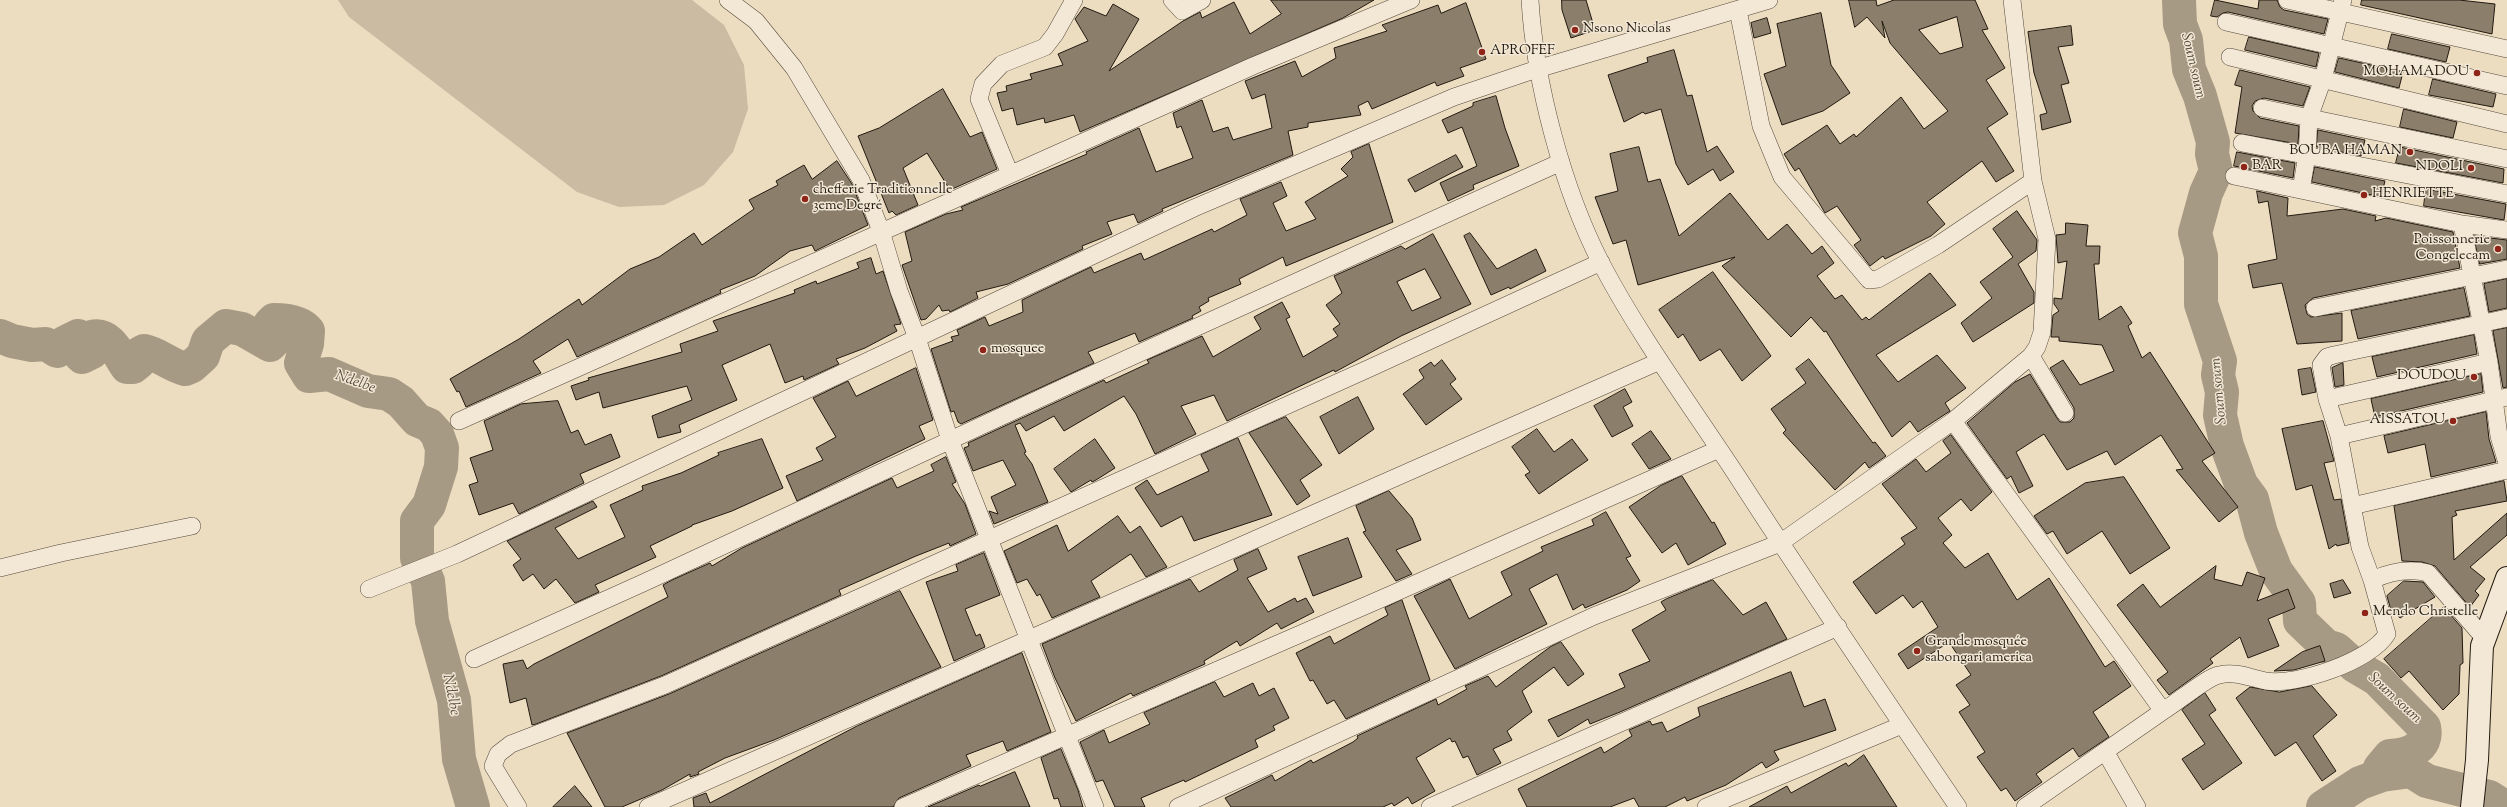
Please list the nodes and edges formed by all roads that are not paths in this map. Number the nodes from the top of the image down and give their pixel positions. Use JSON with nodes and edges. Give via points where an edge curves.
{"nodes":[{"id":1,"x":728,"y":0,"type":"edge"},
{"id":2,"x":1074,"y":0,"type":"edge"},
{"id":3,"x":1172,"y":0,"type":"edge"},
{"id":4,"x":1202,"y":0,"type":"edge"},
{"id":5,"x":1411,"y":0,"type":"edge"},
{"id":6,"x":1530,"y":0,"type":"edge"},
{"id":7,"x":1768,"y":0,"type":"edge"},
{"id":8,"x":2012,"y":0,"type":"edge"},
{"id":9,"x":2287,"y":0,"type":"edge"},
{"id":10,"x":2342,"y":6,"type":"edge"},
{"id":11,"x":1738,"y":10,"type":"junction"},
{"id":12,"x":2226,"y":22,"type":"dead end"},
{"id":13,"x":2332,"y":46,"type":"junction"},
{"id":14,"x":2507,"y":49,"type":"edge"},
{"id":15,"x":2230,"y":57,"type":"dead end"},
{"id":16,"x":1537,"y":69,"type":"junction"},
{"id":17,"x":2323,"y":79,"type":"junction"},
{"id":18,"x":2507,"y":86,"type":"edge"},
{"id":19,"x":2262,"y":108,"type":"dead end"},
{"id":20,"x":2309,"y":118,"type":"junction"},
{"id":21,"x":2507,"y":124,"type":"edge"},
{"id":22,"x":2242,"y":143,"type":"dead end"},
{"id":23,"x":2307,"y":155,"type":"junction"},
{"id":24,"x":2507,"y":159,"type":"edge"},
{"id":25,"x":1562,"y":162,"type":"junction"},
{"id":26,"x":1010,"y":174,"type":"junction"},
{"id":27,"x":2234,"y":176,"type":"dead end"},
{"id":28,"x":2033,"y":181,"type":"junction"},
{"id":29,"x":2301,"y":190,"type":"junction"},
{"id":30,"x":2507,"y":194,"type":"edge"},
{"id":31,"x":2462,"y":224,"type":"junction"},
{"id":32,"x":2507,"y":230,"type":"edge"},
{"id":33,"x":881,"y":231,"type":"junction"},
{"id":34,"x":1601,"y":262,"type":"junction"},
{"id":35,"x":2507,"y":269,"type":"edge"},
{"id":36,"x":2472,"y":275,"type":"junction"},
{"id":37,"x":2315,"y":308,"type":"dead end"},
{"id":38,"x":2507,"y":318,"type":"edge"},
{"id":39,"x":2481,"y":322,"type":"junction"},
{"id":40,"x":917,"y":338,"type":"junction"},
{"id":41,"x":2031,"y":356,"type":"junction"},
{"id":42,"x":1660,"y":361,"type":"junction"},
{"id":43,"x":2489,"y":362,"type":"junction"},
{"id":44,"x":2500,"y":398,"type":"edge"},
{"id":45,"x":2327,"y":399,"type":"junction"},
{"id":46,"x":2065,"y":413,"type":"dead end"},
{"id":47,"x":1953,"y":420,"type":"junction"},
{"id":48,"x":459,"y":421,"type":"dead end"},
{"id":49,"x":2339,"y":436,"type":"junction"},
{"id":50,"x":2503,"y":436,"type":"edge"},
{"id":51,"x":950,"y":440,"type":"junction"},
{"id":52,"x":1719,"y":449,"type":"junction"},
{"id":53,"x":2507,"y":463,"type":"edge"},
{"id":54,"x":2507,"y":470,"type":"edge"},
{"id":55,"x":2352,"y":506,"type":"junction"},
{"id":56,"x":192,"y":526,"type":"dead end"},
{"id":57,"x":990,"y":539,"type":"junction"},
{"id":58,"x":1780,"y":543,"type":"junction"},
{"id":59,"x":0,"y":568,"type":"edge"},
{"id":60,"x":2507,"y":578,"type":"edge"},
{"id":61,"x":2372,"y":580,"type":"junction"},
{"id":62,"x":369,"y":589,"type":"dead end"},
{"id":63,"x":1838,"y":627,"type":"junction"},
{"id":64,"x":1030,"y":639,"type":"junction"},
{"id":65,"x":2485,"y":639,"type":"junction"},
{"id":66,"x":474,"y":659,"type":"dead end"},
{"id":67,"x":2163,"y":711,"type":"junction"},
{"id":68,"x":1902,"y":725,"type":"junction"},
{"id":69,"x":1067,"y":735,"type":"junction"},
{"id":70,"x":2106,"y":753,"type":"junction"},
{"id":71,"x":518,"y":807,"type":"edge"},
{"id":72,"x":648,"y":807,"type":"edge"},
{"id":73,"x":902,"y":807,"type":"edge"},
{"id":74,"x":1095,"y":807,"type":"edge"},
{"id":75,"x":1178,"y":807,"type":"edge"},
{"id":76,"x":1430,"y":807,"type":"edge"},
{"id":77,"x":1706,"y":807,"type":"edge"},
{"id":78,"x":1958,"y":807,"type":"edge"},
{"id":79,"x":2025,"y":807,"type":"edge"},
{"id":80,"x":2136,"y":807,"type":"edge"},
{"id":81,"x":2472,"y":807,"type":"edge"}],
"edges":[{"from":1,"to":33,"type":"street","via":[[756,21],[794,68],[861,180]]},
{"from":2,"to":26,"type":"street","via":[[1045,47],[1002,64],[983,84],[979,99]]},
{"from":3,"to":4,"type":"street","via":[[1182,11]]},
{"from":5,"to":26,"type":"street","via":[[1253,66]]},
{"from":6,"to":16,"type":"street"},
{"from":7,"to":11,"type":"street"},
{"from":8,"to":28,"type":"street"},
{"from":9,"to":10,"type":"street"},
{"from":10,"to":13,"type":"street"},
{"from":10,"to":14,"type":"street"},
{"from":11,"to":16,"type":"street"},
{"from":11,"to":28,"type":"street","via":[[1761,126],[1782,177],[1868,280],[1878,279],[1938,245]]},
{"from":12,"to":13,"type":"street"},
{"from":13,"to":17,"type":"street"},
{"from":13,"to":18,"type":"street"},
{"from":15,"to":17,"type":"street"},
{"from":16,"to":25,"type":"street"},
{"from":16,"to":40,"type":"street","via":[[1454,97],[1194,208]]},
{"from":17,"to":20,"type":"street"},
{"from":17,"to":21,"type":"street"},
{"from":19,"to":20,"type":"street"},
{"from":20,"to":23,"type":"street"},
{"from":20,"to":24,"type":"street"},
{"from":22,"to":23,"type":"street"},
{"from":23,"to":29,"type":"street"},
{"from":23,"to":30,"type":"street"},
{"from":25,"to":34,"type":"street","via":[[1579,214]]},
{"from":25,"to":51,"type":"street"},
{"from":26,"to":33,"type":"street"},
{"from":27,"to":29,"type":"street"},
{"from":28,"to":41,"type":"street","via":[[2047,239],[2042,332]]},
{"from":29,"to":31,"type":"street"},
{"from":31,"to":32,"type":"street"},
{"from":31,"to":36,"type":"street"},
{"from":33,"to":40,"type":"street","via":[[899,291]]},
{"from":33,"to":48,"type":"street"},
{"from":34,"to":42,"type":"street"},
{"from":34,"to":57,"type":"street"},
{"from":35,"to":36,"type":"street"},
{"from":36,"to":37,"type":"street"},
{"from":36,"to":39,"type":"street"},
{"from":38,"to":39,"type":"street"},
{"from":39,"to":43,"type":"street"},
{"from":39,"to":45,"type":"street","via":[[2327,357],[2321,365]]},
{"from":40,"to":51,"type":"street"},
{"from":40,"to":62,"type":"street","via":[[435,562]]},
{"from":41,"to":46,"type":"street"},
{"from":41,"to":47,"type":"street"},
{"from":42,"to":52,"type":"street"},
{"from":42,"to":64,"type":"street"},
{"from":43,"to":44,"type":"street"},
{"from":43,"to":45,"type":"street"},
{"from":44,"to":49,"type":"street"},
{"from":44,"to":50,"type":"street"},
{"from":45,"to":49,"type":"street"},
{"from":47,"to":58,"type":"street"},
{"from":47,"to":67,"type":"street"},
{"from":49,"to":55,"type":"street"},
{"from":50,"to":53,"type":"street"},
{"from":51,"to":57,"type":"street"},
{"from":51,"to":66,"type":"street"},
{"from":52,"to":58,"type":"street"},
{"from":52,"to":69,"type":"street"},
{"from":54,"to":55,"type":"street"},
{"from":55,"to":61,"type":"street","via":[[2360,547]]},
{"from":56,"to":59,"type":"street"},
{"from":57,"to":64,"type":"street"},
{"from":57,"to":71,"type":"street","via":[[665,685],[511,744],[498,754],[493,766]]},
{"from":58,"to":63,"type":"street"},
{"from":58,"to":75,"type":"street","via":[[1594,616]]},
{"from":60,"to":65,"type":"main road"},
{"from":61,"to":65,"type":"street","via":[[2387,573],[2417,570],[2428,572]]},
{"from":61,"to":67,"type":"street","via":[[2387,634],[2363,656],[2325,671],[2290,679],[2267,681],[2246,674],[2217,675]]},
{"from":63,"to":68,"type":"street"},
{"from":63,"to":76,"type":"street"},
{"from":64,"to":69,"type":"street"},
{"from":64,"to":72,"type":"street"},
{"from":65,"to":81,"type":"main road","via":[[2482,646],[2477,760]]},
{"from":67,"to":70,"type":"street"},
{"from":68,"to":77,"type":"street"},
{"from":68,"to":78,"type":"street"},
{"from":69,"to":73,"type":"street"},
{"from":69,"to":74,"type":"street"},
{"from":70,"to":79,"type":"street"},
{"from":70,"to":80,"type":"street"}]}
